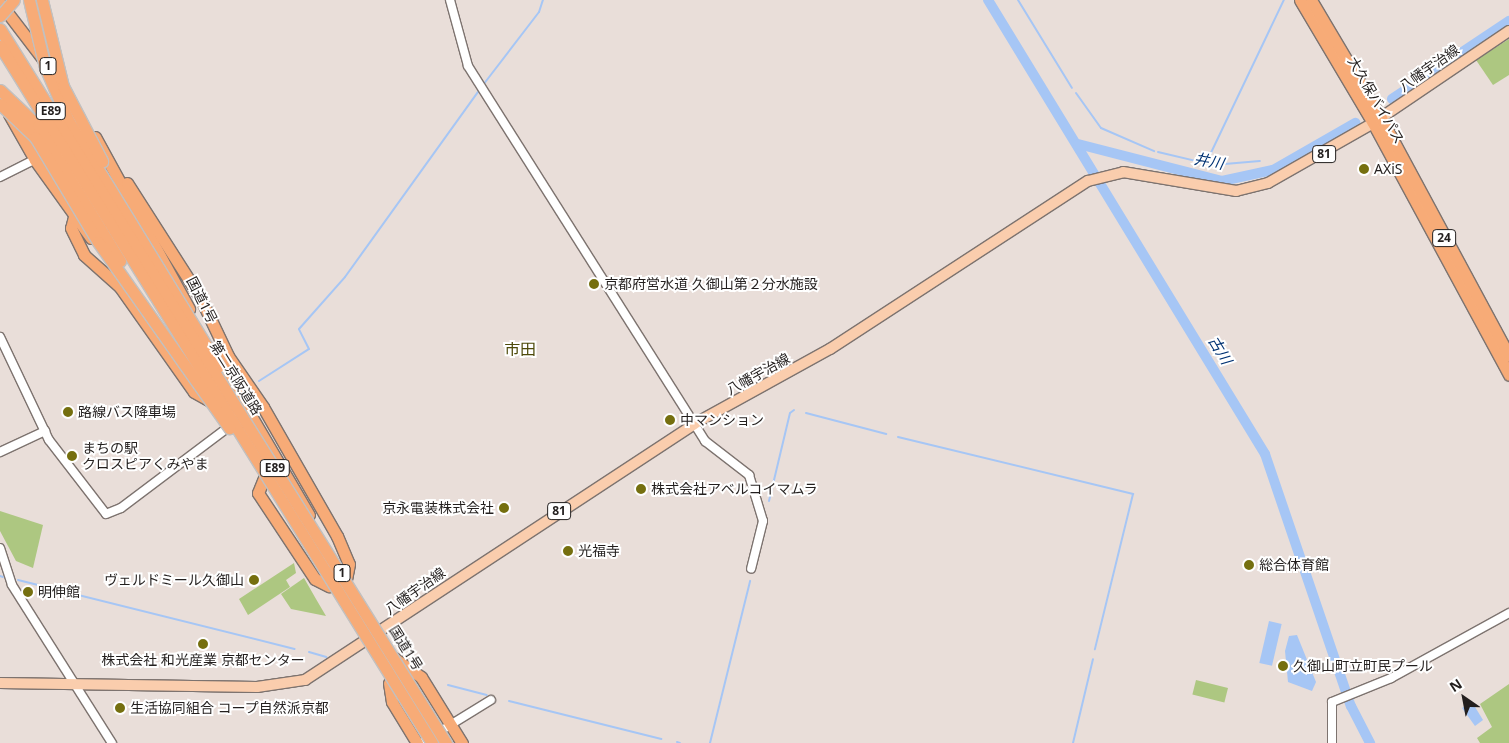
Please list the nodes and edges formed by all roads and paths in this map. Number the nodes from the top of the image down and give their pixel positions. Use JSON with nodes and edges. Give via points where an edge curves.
{"nodes":[{"id":1,"x":14,"y":0,"type":"edge"},
{"id":2,"x":28,"y":0,"type":"edge"},
{"id":3,"x":42,"y":0,"type":"edge"},
{"id":4,"x":450,"y":0,"type":"edge"},
{"id":5,"x":1300,"y":0,"type":"edge"},
{"id":6,"x":1311,"y":0,"type":"edge"},
{"id":7,"x":0,"y":4,"type":"edge"},
{"id":8,"x":0,"y":16,"type":"edge"},
{"id":9,"x":0,"y":29,"type":"edge"},
{"id":10,"x":1509,"y":31,"type":"edge"},
{"id":11,"x":0,"y":46,"type":"edge"},
{"id":12,"x":0,"y":90,"type":"edge"},
{"id":13,"x":0,"y":94,"type":"edge"},
{"id":14,"x":0,"y":104,"type":"edge"},
{"id":15,"x":1377,"y":120,"type":"junction"},
{"id":16,"x":92,"y":132,"type":"junction"},
{"id":17,"x":106,"y":156,"type":"junction"},
{"id":18,"x":35,"y":160,"type":"junction"},
{"id":19,"x":0,"y":177,"type":"edge"},
{"id":20,"x":74,"y":217,"type":"junction"},
{"id":21,"x":195,"y":323,"type":"junction"},
{"id":22,"x":0,"y":337,"type":"edge"},
{"id":23,"x":178,"y":356,"type":"junction"},
{"id":24,"x":1509,"y":356,"type":"edge"},
{"id":25,"x":1509,"y":375,"type":"edge"},
{"id":26,"x":214,"y":403,"type":"junction"},
{"id":27,"x":250,"y":412,"type":"junction"},
{"id":28,"x":694,"y":424,"type":"junction"},
{"id":29,"x":230,"y":426,"type":"junction"},
{"id":30,"x":45,"y":431,"type":"junction"},
{"id":31,"x":0,"y":452,"type":"edge"},
{"id":32,"x":277,"y":493,"type":"junction"},
{"id":33,"x":0,"y":548,"type":"edge"},
{"id":34,"x":327,"y":550,"type":"junction"},
{"id":35,"x":0,"y":569,"type":"edge"},
{"id":36,"x":751,"y":570,"type":"dead end"},
{"id":37,"x":9,"y":571,"type":"junction"},
{"id":38,"x":346,"y":580,"type":"junction"},
{"id":39,"x":1509,"y":613,"type":"edge"},
{"id":40,"x":378,"y":633,"type":"junction"},
{"id":41,"x":364,"y":642,"type":"junction"},
{"id":42,"x":394,"y":658,"type":"junction"},
{"id":43,"x":0,"y":683,"type":"edge"},
{"id":44,"x":75,"y":684,"type":"junction"},
{"id":45,"x":490,"y":700,"type":"dead end"},
{"id":46,"x":451,"y":724,"type":"junction"},
{"id":47,"x":440,"y":731,"type":"junction"},
{"id":48,"x":112,"y":743,"type":"edge"},
{"id":49,"x":424,"y":743,"type":"edge"},
{"id":50,"x":447,"y":743,"type":"edge"},
{"id":51,"x":462,"y":743,"type":"edge"},
{"id":52,"x":1332,"y":743,"type":"edge"}],
"edges":[{"from":1,"to":8,"type":"highway","bridge":true},
{"from":2,"to":21,"type":"highway","bridge":true,"via":[[45,67],[68,120]]},
{"from":3,"to":21,"type":"highway","bridge":true,"via":[[50,48],[75,116]]},
{"from":4,"to":28,"type":"street","via":[[468,66]]},
{"from":5,"to":15,"type":"highway","name":"大久保バイパス","number":"24"},
{"from":6,"to":15,"type":"highway","name":"大久保バイパス","number":"24"},
{"from":7,"to":16,"type":"highway","name":"国道1号","number":"1"},
{"from":9,"to":34,"type":"highway","name":"第二京阪道路","number":"E89","bridge":true},
{"from":10,"to":15,"type":"main road","name":"八幡宇治線","number":"81"},
{"from":11,"to":32,"type":"highway","name":"第二京阪道路","number":"E89","bridge":true},
{"from":12,"to":23,"type":"highway","bridge":true,"via":[[22,106],[46,137]]},
{"from":13,"to":18,"type":"highway","number":"1"},
{"from":14,"to":23,"type":"highway","bridge":true,"via":[[35,137],[98,242]]},
{"from":15,"to":24,"type":"highway","name":"大久保バイパス","number":"24"},
{"from":15,"to":25,"type":"highway","name":"大久保バイパス","number":"24"},
{"from":15,"to":28,"type":"main road","name":"八幡宇治線","number":"81","via":[[1284,176],[1236,191],[1131,172],[1111,173],[1078,187],[830,349]]},
{"from":16,"to":17,"type":"highway","name":"国道1号","number":"1"},
{"from":16,"to":18,"type":"street"},
{"from":17,"to":27,"type":"highway","name":"国道1号","number":"1"},
{"from":17,"to":38,"type":"highway","via":[[145,206],[200,297],[228,356],[263,406],[336,536],[349,564]]},
{"from":18,"to":19,"type":"street"},
{"from":18,"to":20,"type":"highway","number":"1"},
{"from":20,"to":26,"type":"highway","number":"1","via":[[154,318]]},
{"from":20,"to":26,"type":"highway","via":[[71,228],[84,255],[120,287],[194,392]]},
{"from":21,"to":34,"type":"highway","bridge":true},
{"from":22,"to":30,"type":"street"},
{"from":23,"to":32,"type":"highway","bridge":true},
{"from":26,"to":29,"type":"highway","number":"1"},
{"from":27,"to":29,"type":"street"},
{"from":27,"to":38,"type":"highway","name":"国道1号","number":"1"},
{"from":28,"to":36,"type":"street","via":[[705,441],[749,475],[756,490],[763,521]]},
{"from":28,"to":40,"type":"main road","name":"八幡宇治線","number":"81"},
{"from":29,"to":30,"type":"street","via":[[109,514],[82,489]]},
{"from":29,"to":41,"type":"highway","number":"1"},
{"from":30,"to":31,"type":"street"},
{"from":32,"to":49,"type":"highway","name":"第二京阪道路","number":"E89","bridge":true},
{"from":33,"to":37,"type":"street"},
{"from":34,"to":50,"type":"highway","name":"第二京阪道路","number":"E89","bridge":true},
{"from":35,"to":37,"type":"street"},
{"from":37,"to":44,"type":"street","via":[[12,585]]},
{"from":38,"to":40,"type":"highway","name":"国道1号","number":"1"},
{"from":39,"to":52,"type":"street","via":[[1370,687],[1335,700],[1329,708]]},
{"from":40,"to":41,"type":"main road","name":"八幡宇治線","number":"81"},
{"from":40,"to":42,"type":"highway","name":"国道1号","number":"1"},
{"from":41,"to":44,"type":"main road","name":"八幡宇治線","number":"81","via":[[305,680],[286,686]]},
{"from":41,"to":49,"type":"highway","number":"1"},
{"from":42,"to":46,"type":"highway","via":[[421,677]]},
{"from":42,"to":47,"type":"highway","name":"国道1号","number":"1"},
{"from":43,"to":44,"type":"main road","name":"八幡宇治線","number":"81"},
{"from":44,"to":48,"type":"street"},
{"from":45,"to":46,"type":"street"},
{"from":46,"to":47,"type":"street"},
{"from":46,"to":51,"type":"highway"},
{"from":47,"to":49,"type":"street"},
{"from":47,"to":50,"type":"highway","name":"国道1号","number":"1"}]}
